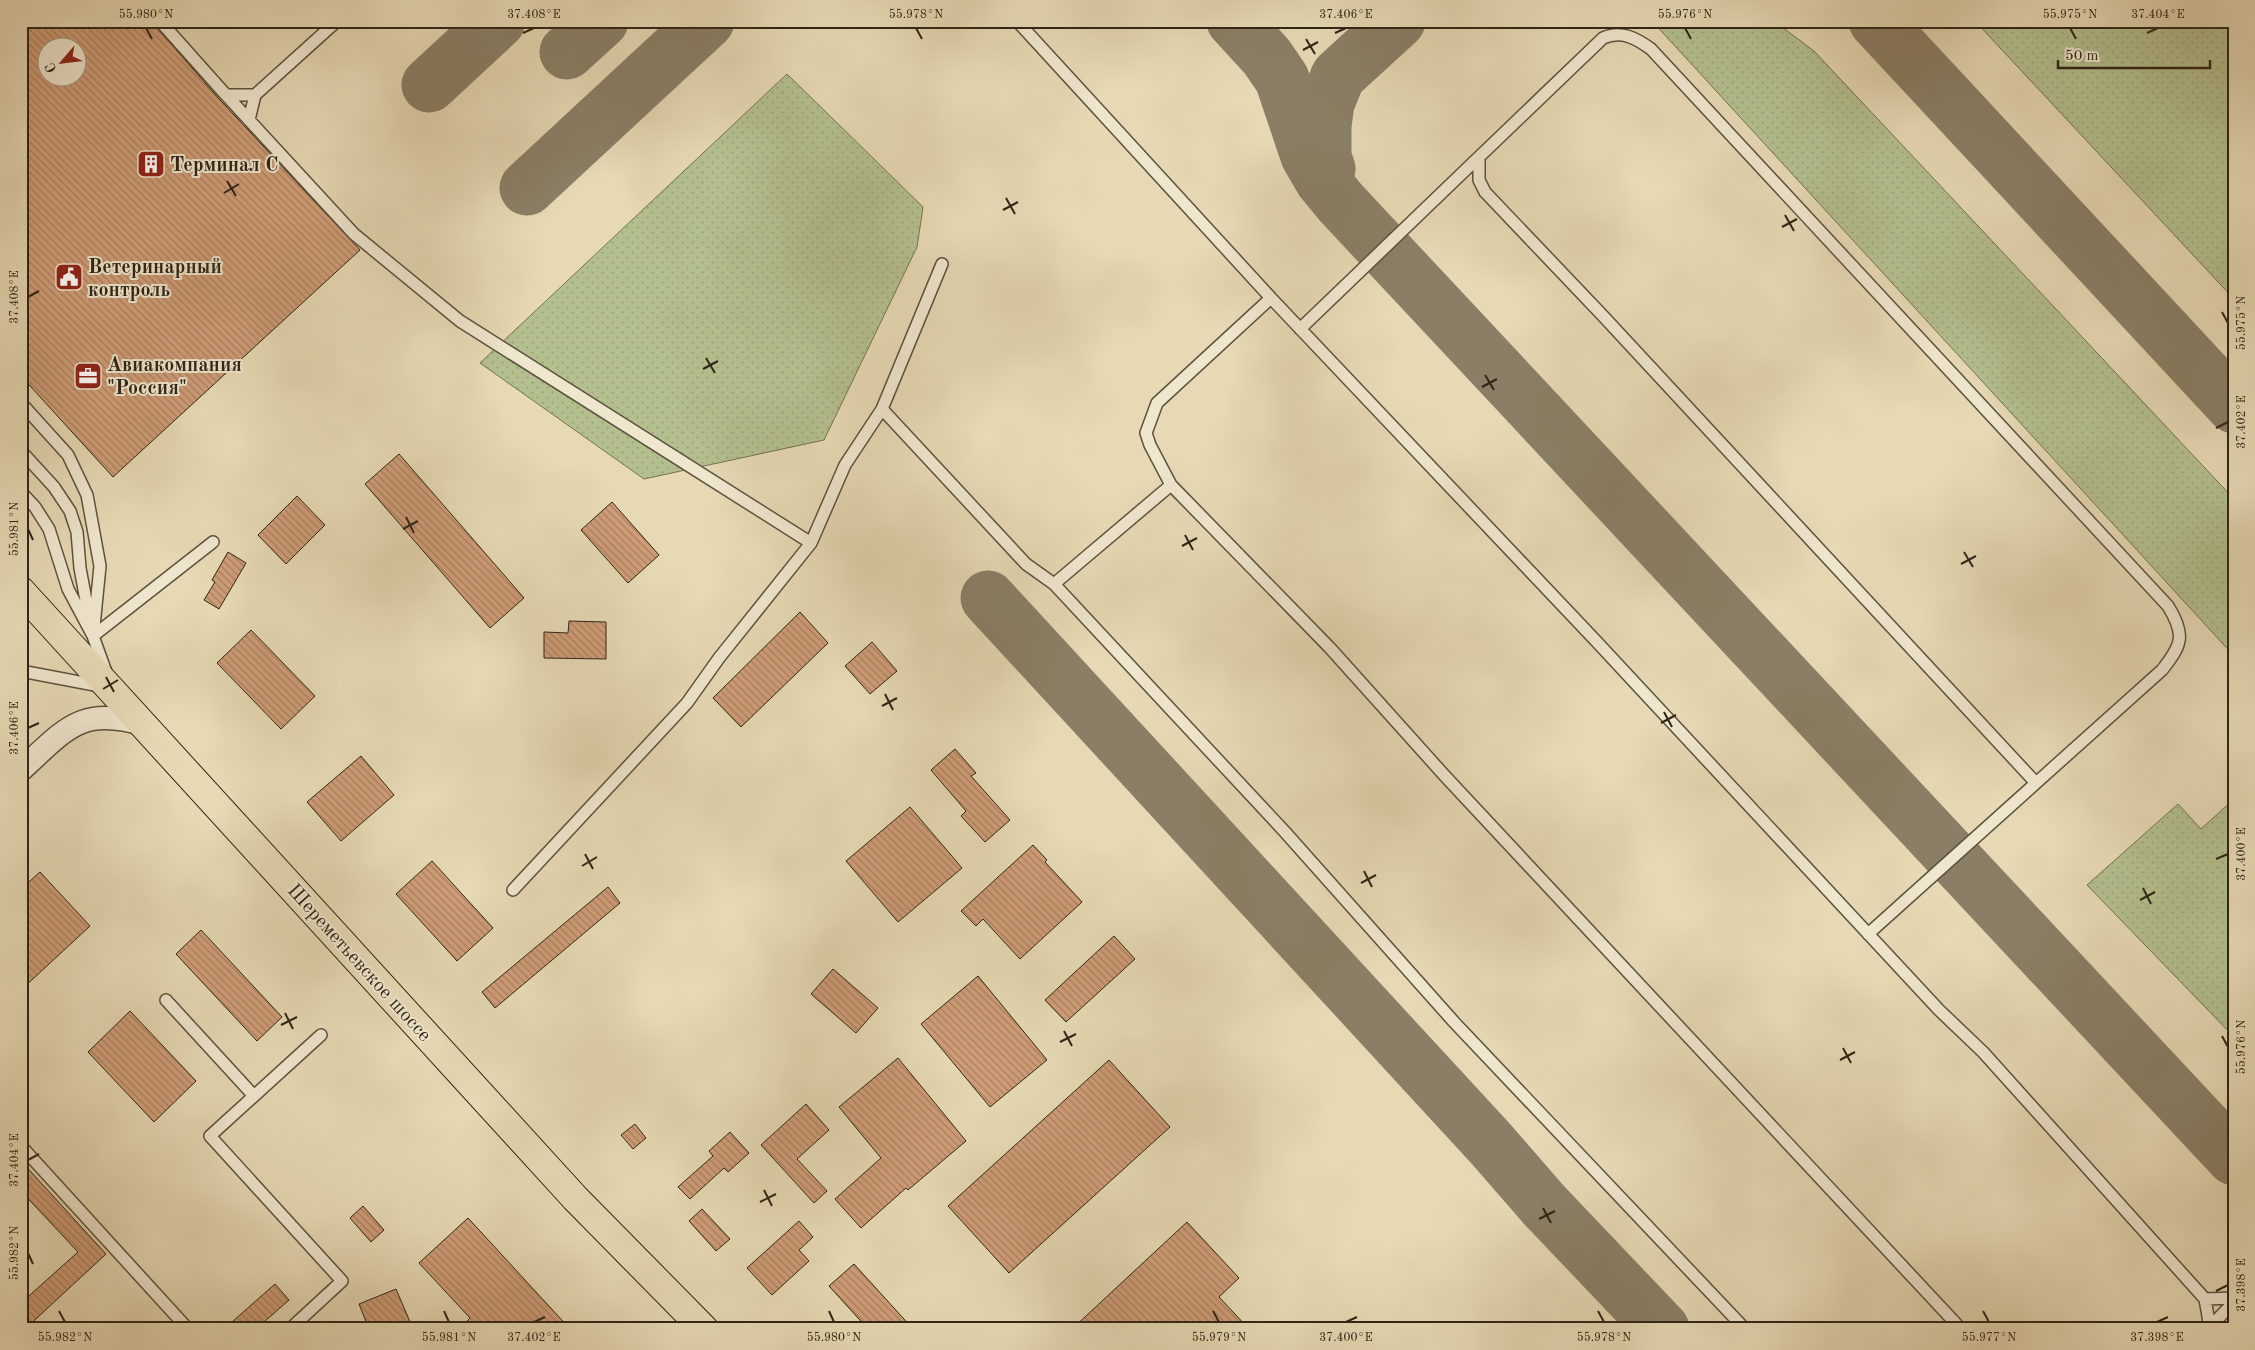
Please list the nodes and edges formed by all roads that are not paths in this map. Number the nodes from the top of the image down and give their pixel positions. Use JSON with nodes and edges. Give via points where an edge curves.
{"nodes":[{"id":1,"x":160,"y":21,"type":"edge"},
{"id":2,"x":337,"y":21,"type":"edge"},
{"id":3,"x":1017,"y":21,"type":"edge"},
{"id":4,"x":226,"y":95,"type":"junction"},
{"id":5,"x":255,"y":95,"type":"junction"},
{"id":6,"x":249,"y":120,"type":"junction"},
{"id":7,"x":1479,"y":157,"type":"junction"},
{"id":8,"x":942,"y":264,"type":"dead end"},
{"id":9,"x":1270,"y":298,"type":"junction"},
{"id":10,"x":1300,"y":329,"type":"junction"},
{"id":11,"x":21,"y":403,"type":"edge"},
{"id":12,"x":882,"y":409,"type":"junction"},
{"id":13,"x":21,"y":451,"type":"edge"},
{"id":14,"x":1171,"y":485,"type":"junction"},
{"id":15,"x":21,"y":492,"type":"edge"},
{"id":16,"x":213,"y":542,"type":"dead end"},
{"id":17,"x":811,"y":543,"type":"junction"},
{"id":18,"x":1054,"y":584,"type":"junction"},
{"id":19,"x":21,"y":591,"type":"edge"},
{"id":20,"x":93,"y":636,"type":"junction"},
{"id":21,"x":21,"y":671,"type":"edge"},
{"id":22,"x":111,"y":688,"type":"junction"},
{"id":23,"x":145,"y":725,"type":"junction"},
{"id":24,"x":27,"y":764,"type":"edge"},
{"id":25,"x":2036,"y":783,"type":"junction"},
{"id":26,"x":513,"y":890,"type":"dead end"},
{"id":27,"x":1868,"y":934,"type":"junction"},
{"id":28,"x":166,"y":1000,"type":"dead end"},
{"id":29,"x":321,"y":1035,"type":"dead end"},
{"id":30,"x":254,"y":1096,"type":"junction"},
{"id":31,"x":21,"y":1146,"type":"edge"},
{"id":32,"x":2204,"y":1299,"type":"junction"},
{"id":33,"x":2234,"y":1300,"type":"edge"},
{"id":34,"x":188,"y":1329,"type":"edge"},
{"id":35,"x":290,"y":1329,"type":"edge"},
{"id":36,"x":704,"y":1329,"type":"edge"},
{"id":37,"x":1745,"y":1329,"type":"edge"},
{"id":38,"x":1961,"y":1329,"type":"edge"},
{"id":39,"x":2208,"y":1329,"type":"edge"}],
"edges":[{"from":1,"to":4,"type":"lane"},
{"from":2,"to":5,"type":"lane"},
{"from":3,"to":9,"type":"lane"},
{"from":4,"to":5,"type":"lane"},
{"from":4,"to":6,"type":"lane"},
{"from":5,"to":6,"type":"lane"},
{"from":6,"to":17,"type":"lane","via":[[354,234],[460,321]]},
{"from":7,"to":10,"type":"lane"},
{"from":7,"to":25,"type":"lane","via":[[1479,180],[1508,219],[1604,317]]},
{"from":7,"to":25,"type":"lane","via":[[1603,38],[1613,34],[1628,35],[1638,40],[1651,49],[2168,606],[2181,632],[2175,653],[2162,670]]},
{"from":8,"to":12,"type":"lane"},
{"from":9,"to":10,"type":"lane"},
{"from":9,"to":14,"type":"lane","via":[[1157,403],[1146,433]]},
{"from":10,"to":27,"type":"lane"},
{"from":11,"to":20,"type":"lane","via":[[68,456],[88,496],[100,566]]},
{"from":12,"to":17,"type":"lane","via":[[845,466]]},
{"from":12,"to":18,"type":"lane","via":[[1026,564]]},
{"from":13,"to":20,"type":"lane","via":[[54,487],[70,511],[77,532],[80,568]]},
{"from":14,"to":18,"type":"lane"},
{"from":14,"to":38,"type":"lane","via":[[1330,648],[1444,775]]},
{"from":15,"to":20,"type":"lane","via":[[36,507],[49,530],[68,589]]},
{"from":16,"to":20,"type":"lane"},
{"from":17,"to":26,"type":"lane","via":[[687,703]]},
{"from":18,"to":37,"type":"lane","via":[[1286,832],[1454,1022]]},
{"from":19,"to":22,"type":"main road","name":"Шереметьевское шоссе"},
{"from":20,"to":22,"type":"lane"},
{"from":21,"to":22,"type":"lane"},
{"from":22,"to":23,"type":"main road","name":"Шереметьевское шоссе"},
{"from":23,"to":24,"type":"street","via":[[122,718],[94,716],[61,734]]},
{"from":23,"to":36,"type":"main road","name":"Шереметьевское шоссе","via":[[575,1198]]},
{"from":25,"to":27,"type":"lane"},
{"from":27,"to":32,"type":"lane","via":[[1983,1052]]},
{"from":28,"to":30,"type":"lane"},
{"from":29,"to":30,"type":"lane"},
{"from":30,"to":35,"type":"lane","via":[[210,1136],[342,1280]]},
{"from":31,"to":34,"type":"lane"},
{"from":32,"to":33,"type":"lane"},
{"from":32,"to":39,"type":"lane"},
{"from":33,"to":39,"type":"lane"}]}
